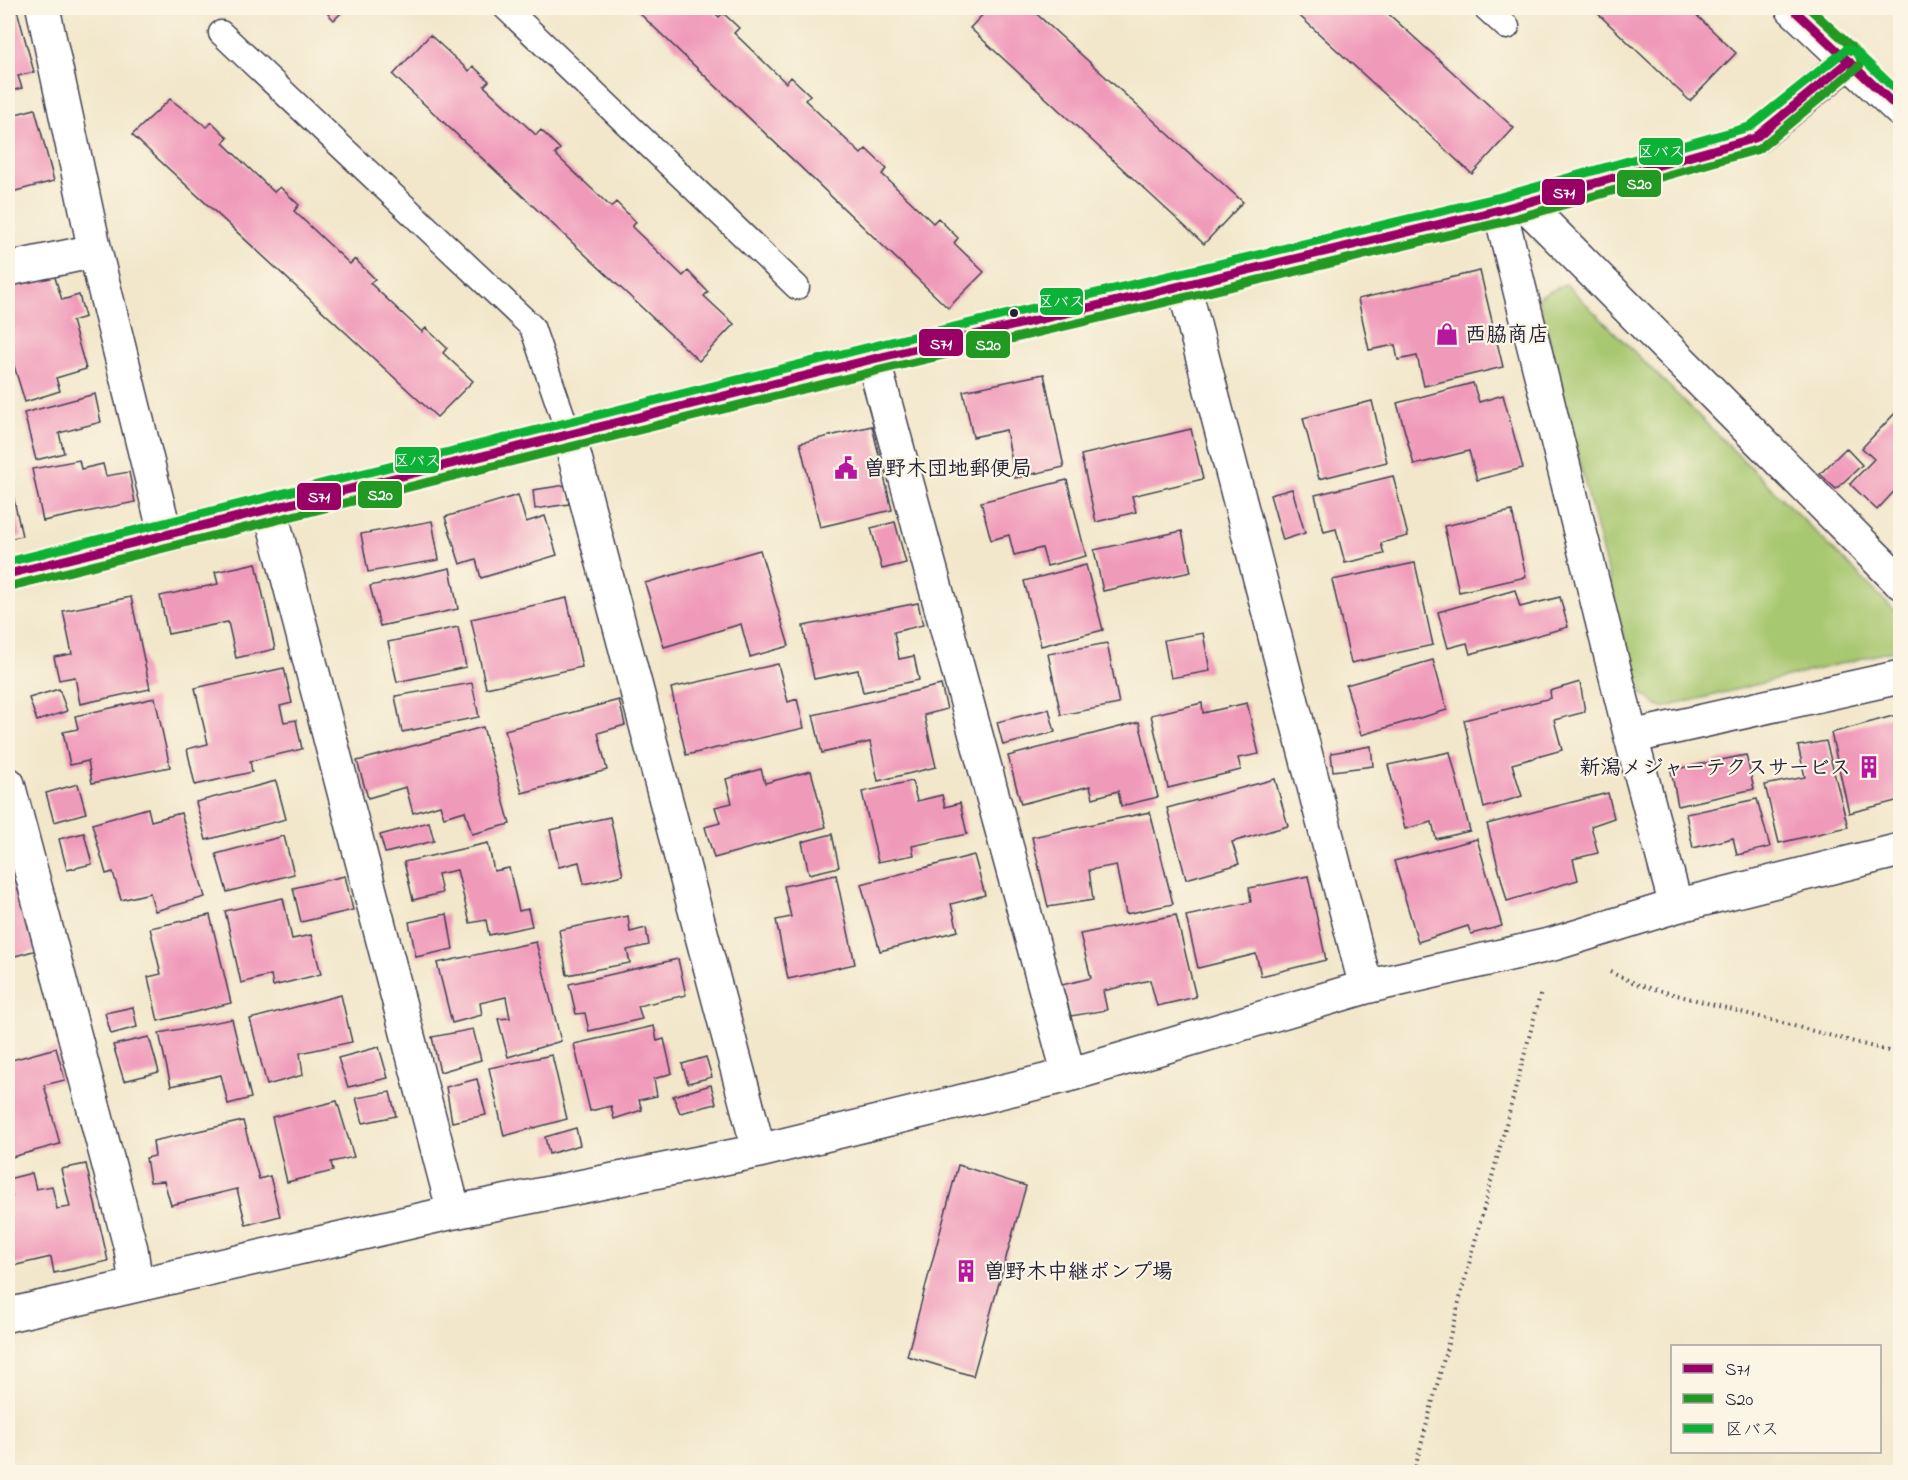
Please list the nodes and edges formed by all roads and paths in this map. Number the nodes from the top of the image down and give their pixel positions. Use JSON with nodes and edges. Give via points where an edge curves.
{"nodes":[{"id":1,"x":43,"y":8,"type":"edge"},
{"id":2,"x":506,"y":8,"type":"edge"},
{"id":3,"x":1486,"y":8,"type":"edge"},
{"id":4,"x":1792,"y":8,"type":"edge"},
{"id":5,"x":1506,"y":27,"type":"dead end"},
{"id":6,"x":221,"y":33,"type":"dead end"},
{"id":7,"x":1849,"y":61,"type":"junction"},
{"id":8,"x":1900,"y":110,"type":"edge"},
{"id":9,"x":1512,"y":206,"type":"junction"},
{"id":10,"x":95,"y":251,"type":"junction"},
{"id":11,"x":8,"y":269,"type":"edge"},
{"id":12,"x":1184,"y":286,"type":"junction"},
{"id":13,"x":797,"y":287,"type":"dead end"},
{"id":14,"x":873,"y":359,"type":"junction"},
{"id":15,"x":568,"y":435,"type":"junction"},
{"id":16,"x":270,"y":509,"type":"junction"},
{"id":17,"x":165,"y":533,"type":"junction"},
{"id":18,"x":8,"y":574,"type":"edge"},
{"id":19,"x":1900,"y":582,"type":"edge"},
{"id":20,"x":1900,"y":677,"type":"edge"},
{"id":21,"x":1631,"y":737,"type":"junction"},
{"id":22,"x":8,"y":784,"type":"edge"},
{"id":23,"x":1900,"y":850,"type":"edge"},
{"id":24,"x":1676,"y":906,"type":"junction"},
{"id":25,"x":1553,"y":944,"type":"junction"},
{"id":26,"x":1366,"y":987,"type":"junction"},
{"id":27,"x":1900,"y":1054,"type":"edge"},
{"id":28,"x":1069,"y":1075,"type":"junction"},
{"id":29,"x":759,"y":1151,"type":"junction"},
{"id":30,"x":454,"y":1212,"type":"junction"},
{"id":31,"x":136,"y":1285,"type":"junction"},
{"id":32,"x":8,"y":1315,"type":"edge"},
{"id":33,"x":1414,"y":1473,"type":"edge"}],
"edges":[{"from":1,"to":10,"type":"street"},
{"from":2,"to":13,"type":"lane"},
{"from":3,"to":5,"type":"lane"},
{"from":4,"to":7,"type":"street"},
{"from":6,"to":15,"type":"lane","via":[[532,327]]},
{"from":7,"to":8,"type":"street"},
{"from":7,"to":9,"type":"street","via":[[1755,138]]},
{"from":9,"to":12,"type":"street"},
{"from":9,"to":19,"type":"street"},
{"from":9,"to":21,"type":"street"},
{"from":10,"to":11,"type":"street"},
{"from":10,"to":17,"type":"street"},
{"from":12,"to":14,"type":"street"},
{"from":12,"to":26,"type":"street"},
{"from":14,"to":15,"type":"street"},
{"from":14,"to":28,"type":"street"},
{"from":15,"to":16,"type":"street"},
{"from":15,"to":29,"type":"street"},
{"from":16,"to":17,"type":"street"},
{"from":16,"to":30,"type":"street"},
{"from":17,"to":18,"type":"street"},
{"from":20,"to":21,"type":"street"},
{"from":21,"to":24,"type":"street"},
{"from":22,"to":31,"type":"street","via":[[131,1249]]},
{"from":23,"to":24,"type":"street"},
{"from":24,"to":25,"type":"street"},
{"from":25,"to":26,"type":"street"},
{"from":25,"to":27,"type":"path","via":[[1639,985]]},
{"from":25,"to":33,"type":"path"},
{"from":26,"to":28,"type":"street"},
{"from":28,"to":29,"type":"street"},
{"from":29,"to":30,"type":"street"},
{"from":30,"to":31,"type":"street"},
{"from":31,"to":32,"type":"street"}]}
